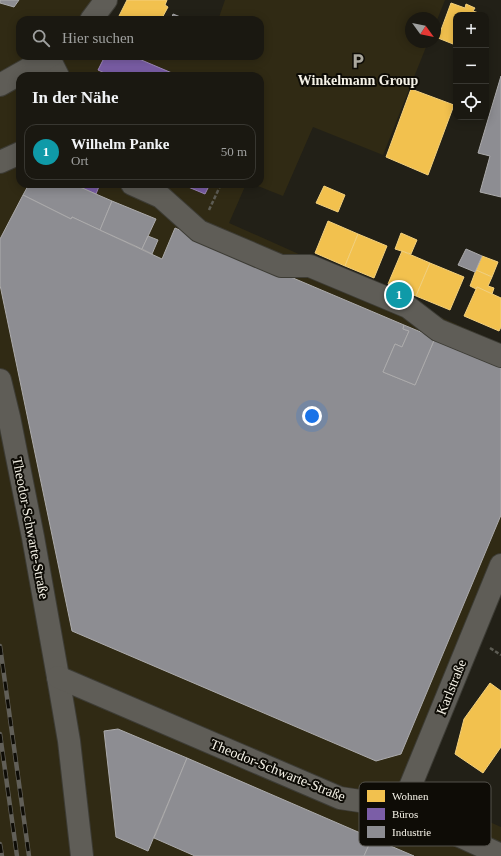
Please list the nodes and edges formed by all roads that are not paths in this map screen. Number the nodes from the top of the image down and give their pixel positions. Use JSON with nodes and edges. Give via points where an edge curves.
{"nodes":[{"id":1,"x":106,"y":0,"type":"edge"},
{"id":2,"x":95,"y":16,"type":"edge"},
{"id":3,"x":53,"y":63,"type":"edge"},
{"id":4,"x":31,"y":72,"type":"edge"},
{"id":5,"x":16,"y":78,"type":"edge"},
{"id":6,"x":0,"y":85,"type":"edge"},
{"id":7,"x":16,"y":155,"type":"edge"},
{"id":8,"x":0,"y":162,"type":"edge"},
{"id":9,"x":141,"y":188,"type":"edge"},
{"id":10,"x":501,"y":356,"type":"edge"},
{"id":11,"x":0,"y":380,"type":"edge"},
{"id":12,"x":501,"y":565,"type":"edge"},
{"id":13,"x":58,"y":676,"type":"junction"},
{"id":14,"x":412,"y":782,"type":"edge"},
{"id":15,"x":359,"y":801,"type":"edge"},
{"id":16,"x":481,"y":846,"type":"edge"},
{"id":17,"x":501,"y":855,"type":"edge"},
{"id":18,"x":82,"y":856,"type":"edge"}],
"edges":[{"from":1,"to":2,"type":"street"},
{"from":3,"to":4,"type":"street"},
{"from":5,"to":6,"type":"street"},
{"from":7,"to":8,"type":"street"},
{"from":9,"to":10,"type":"street","via":[[161,197],[199,231],[281,266],[310,266],[408,307],[438,330]]},
{"from":11,"to":13,"type":"street","name":"Theodor-Schwarte-Straße","via":[[32,529]]},
{"from":12,"to":14,"type":"street","name":"Karlstraße"},
{"from":13,"to":15,"type":"street","name":"Theodor-Schwarte-Straße","via":[[340,798]]},
{"from":13,"to":18,"type":"street","name":"Theodor-Schwarte-Straße","via":[[69,741]]},
{"from":16,"to":17,"type":"street","name":"Theodor-Schwarte-Straße"}]}
